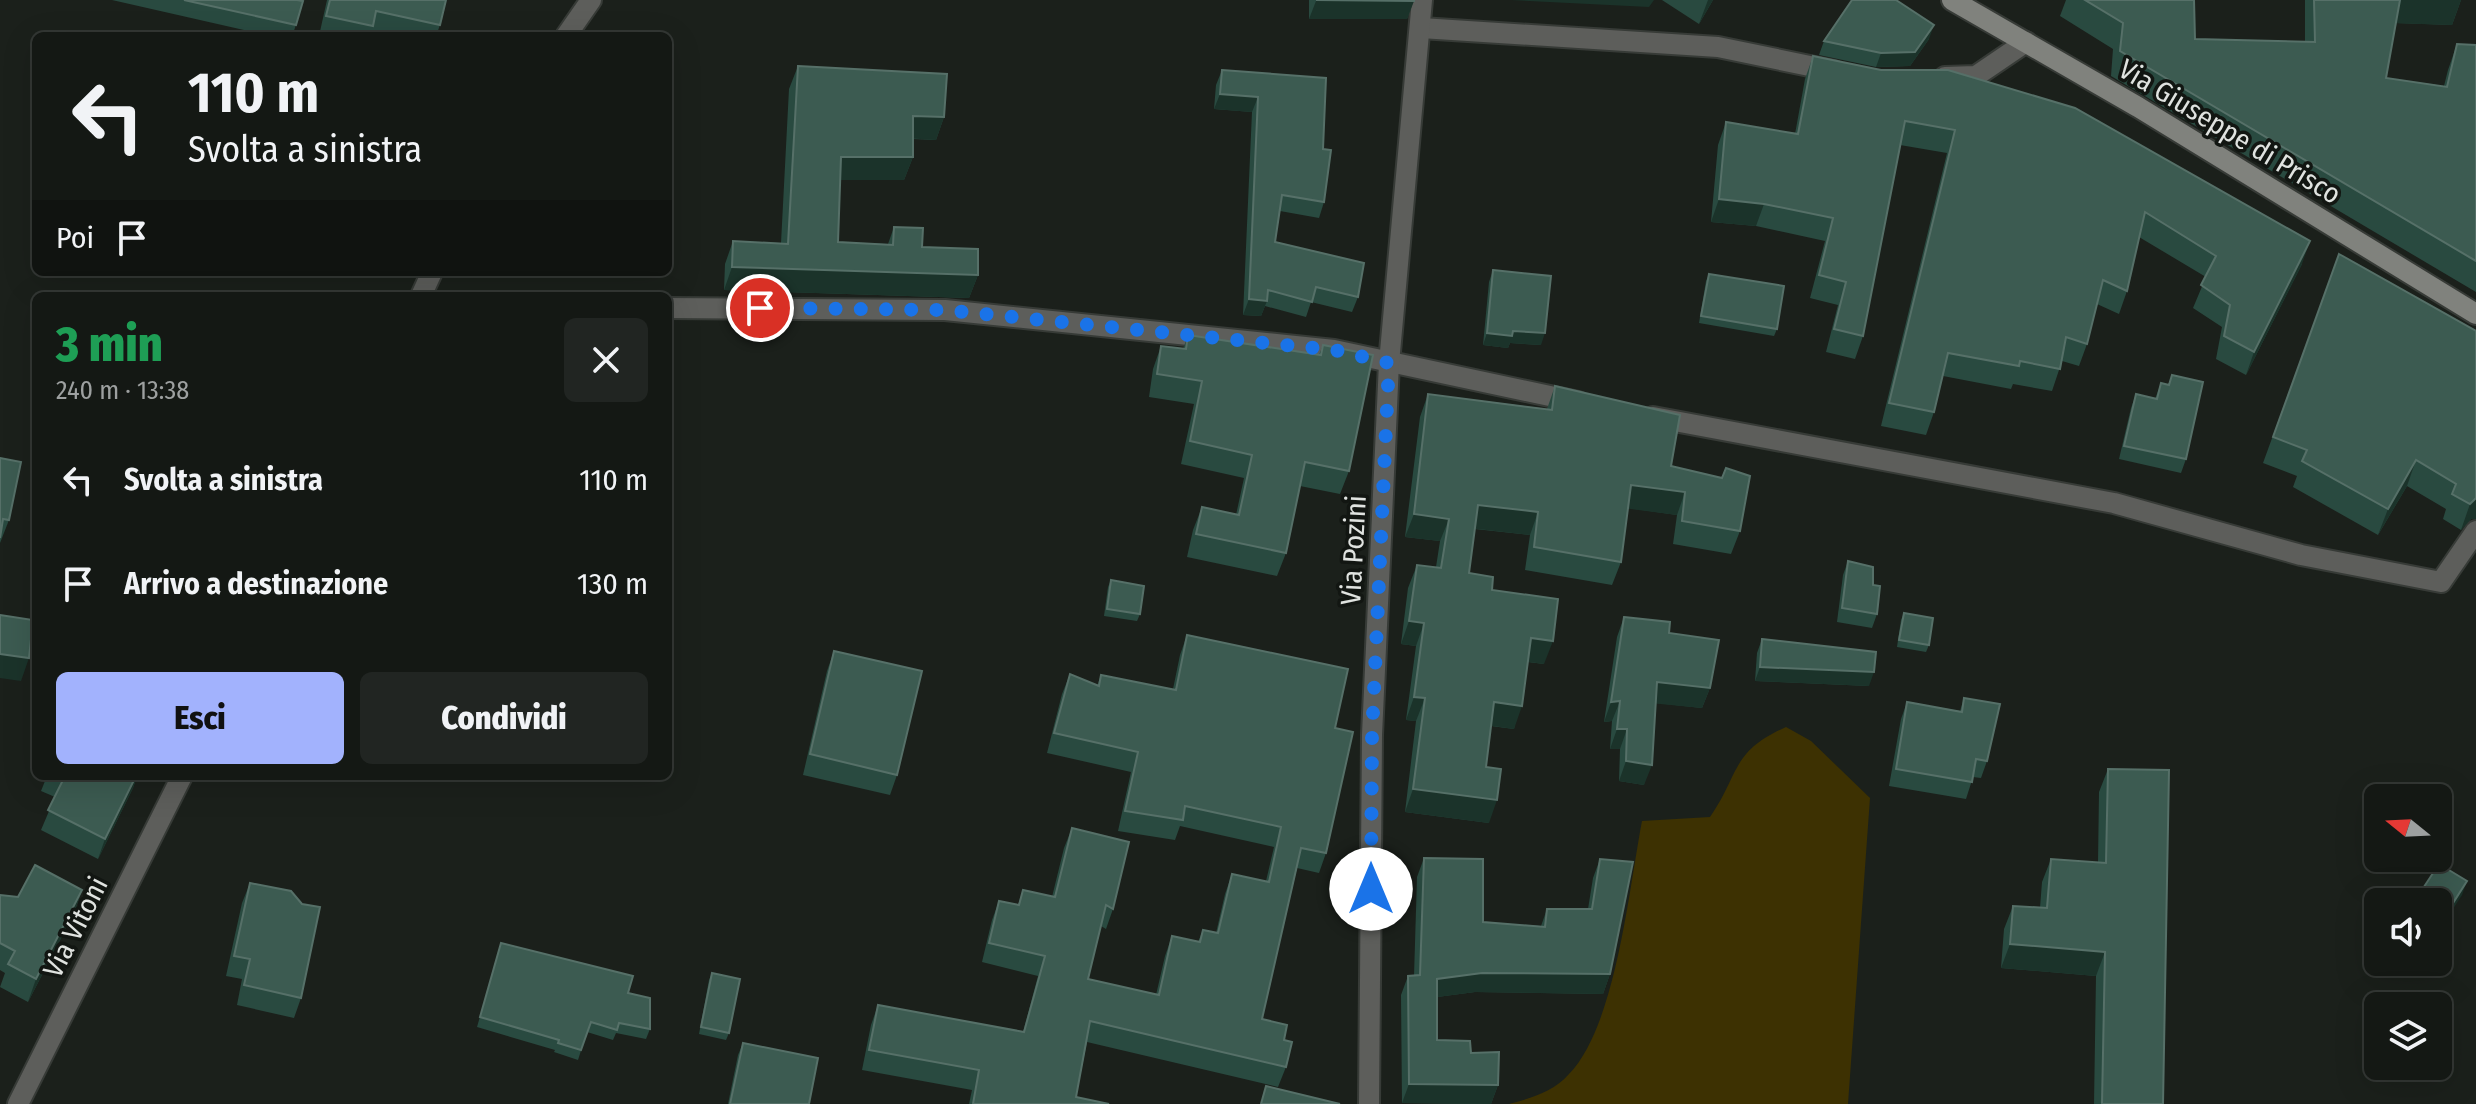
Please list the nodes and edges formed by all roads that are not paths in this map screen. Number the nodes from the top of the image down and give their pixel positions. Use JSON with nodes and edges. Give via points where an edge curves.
{"nodes":[{"id":1,"x":591,"y":0,"type":"edge"},
{"id":2,"x":1422,"y":0,"type":"edge"},
{"id":3,"x":1952,"y":0,"type":"edge"},
{"id":4,"x":1421,"y":28,"type":"junction"},
{"id":5,"x":569,"y":32,"type":"edge"},
{"id":6,"x":2026,"y":42,"type":"junction"},
{"id":7,"x":1861,"y":77,"type":"edge"},
{"id":8,"x":1918,"y":78,"type":"edge"},
{"id":9,"x":672,"y":308,"type":"edge"},
{"id":10,"x":2476,"y":314,"type":"edge"},
{"id":11,"x":1389,"y":363,"type":"junction"},
{"id":12,"x":1599,"y":407,"type":"edge"},
{"id":13,"x":1631,"y":413,"type":"edge"},
{"id":14,"x":2476,"y":531,"type":"edge"},
{"id":15,"x":180,"y":780,"type":"edge"},
{"id":16,"x":18,"y":1104,"type":"edge"},
{"id":17,"x":1369,"y":1104,"type":"edge"}],
"edges":[{"from":1,"to":5,"type":"street"},
{"from":2,"to":4,"type":"street","name":"Via Pozini"},
{"from":3,"to":6,"type":"main road","name":"Via Giuseppe di Prisco"},
{"from":4,"to":7,"type":"street","via":[[1718,47]]},
{"from":4,"to":11,"type":"street","name":"Via Pozini"},
{"from":6,"to":8,"type":"street","via":[[1976,76]]},
{"from":6,"to":10,"type":"main road","name":"Via Giuseppe di Prisco"},
{"from":9,"to":11,"type":"street","via":[[945,310],[1334,350]]},
{"from":11,"to":12,"type":"street"},
{"from":11,"to":17,"type":"street","name":"Via Pozini","via":[[1372,735]]},
{"from":13,"to":14,"type":"street","via":[[2114,503],[2301,555],[2441,582]]},
{"from":15,"to":16,"type":"street","name":"Via Vitoni"}]}
